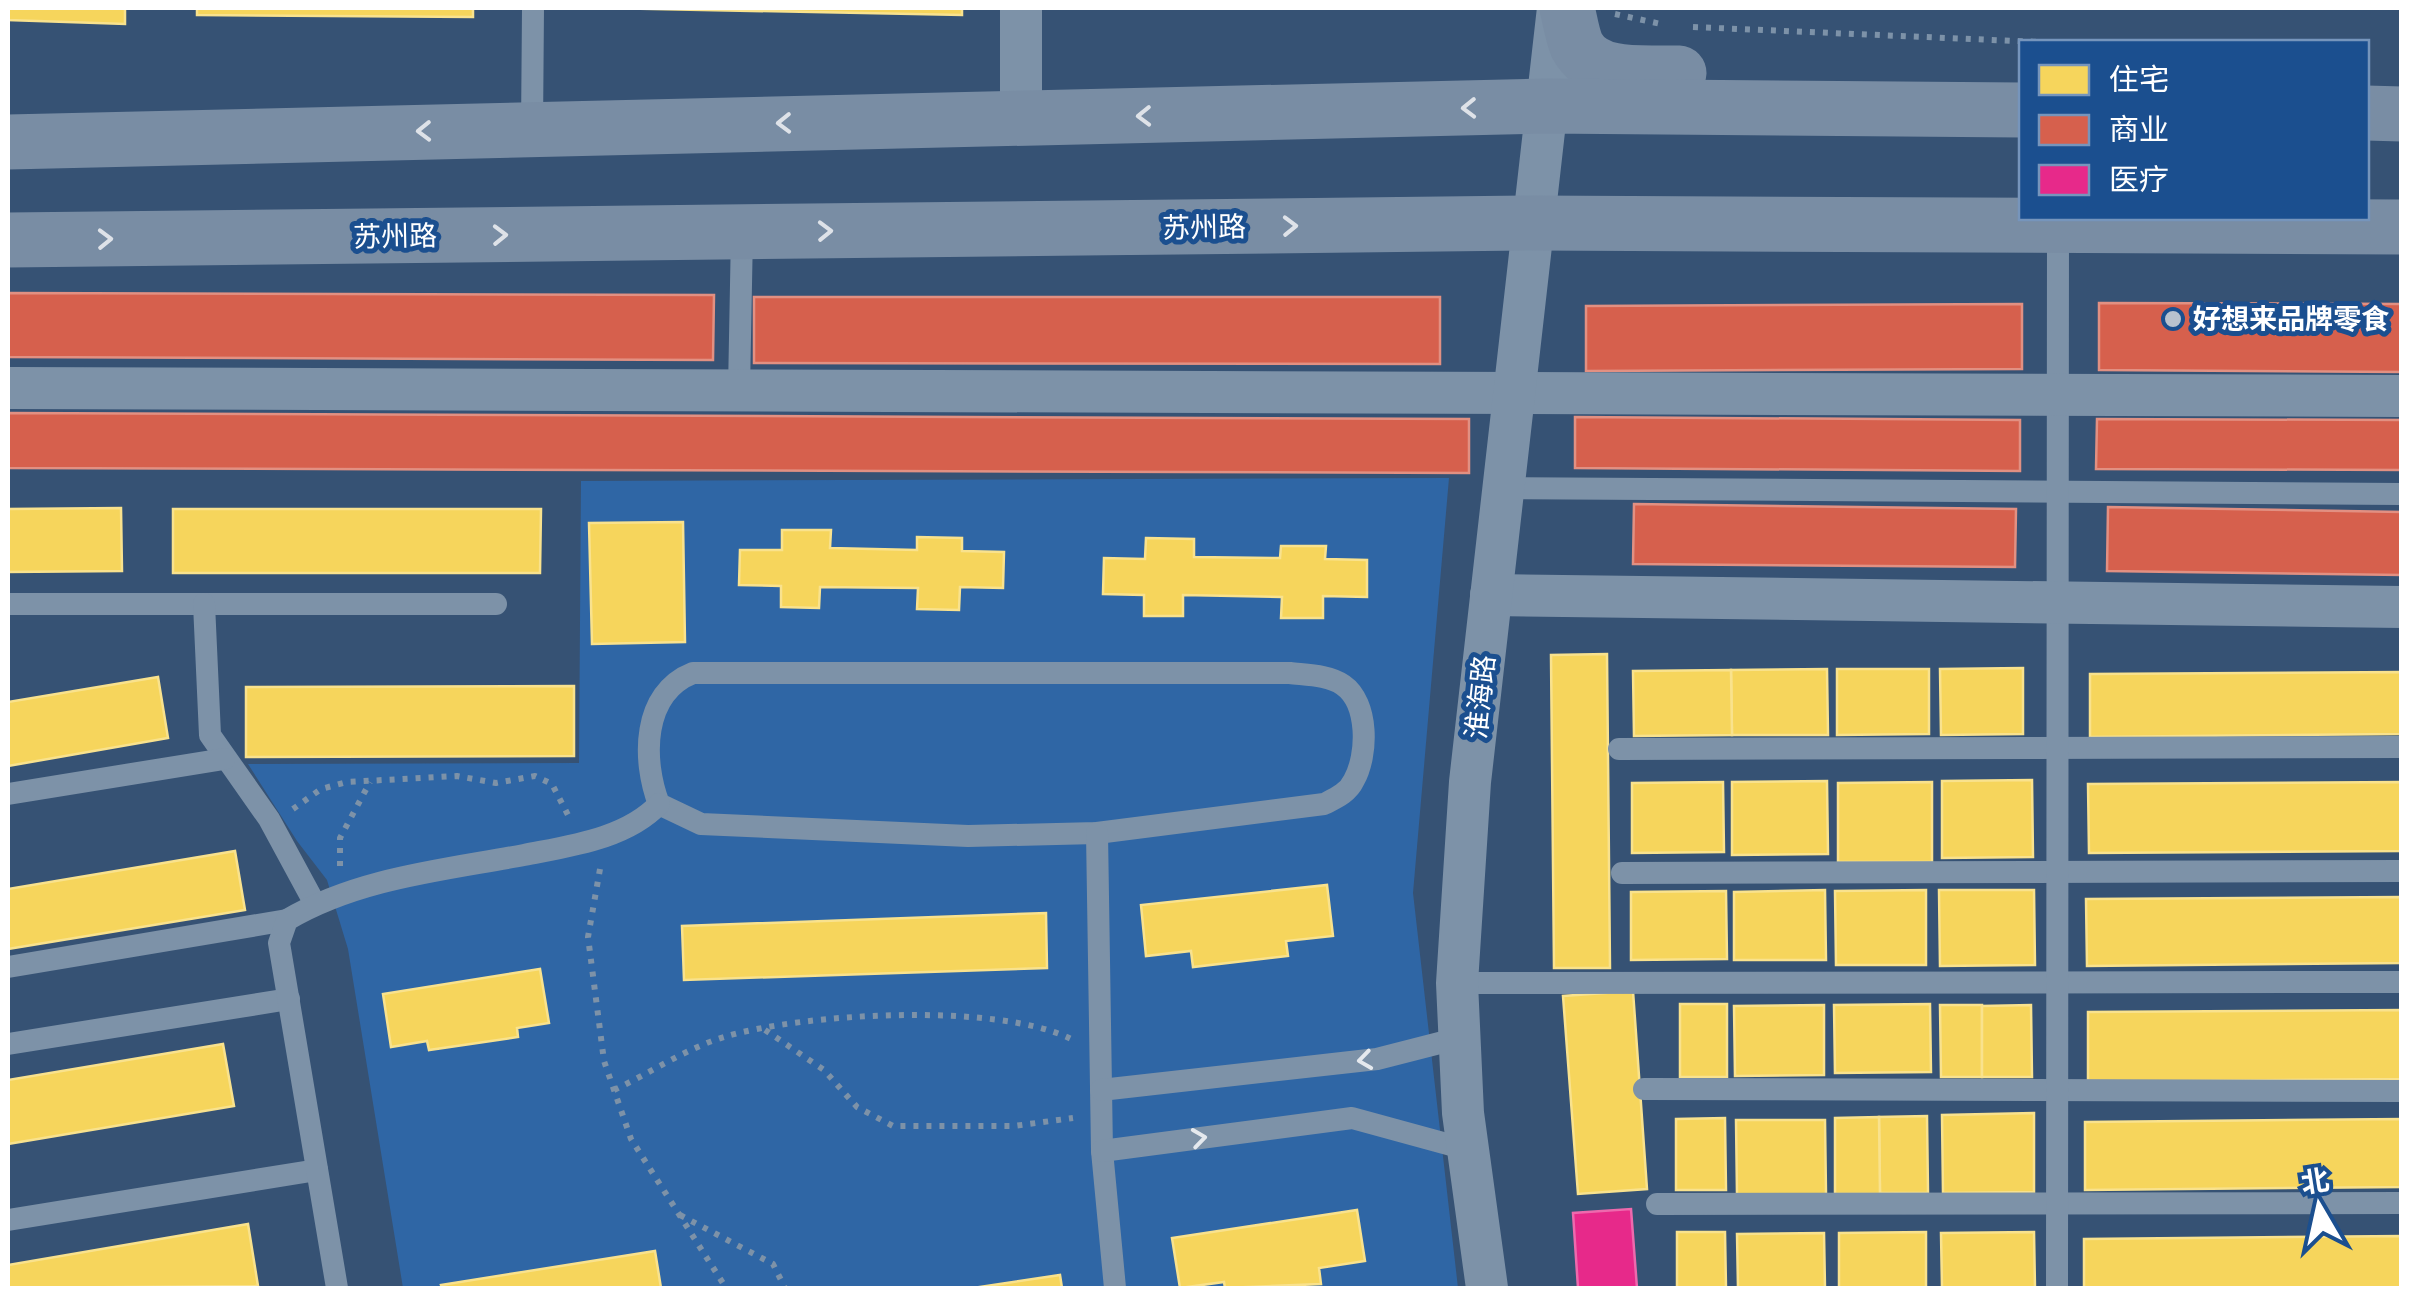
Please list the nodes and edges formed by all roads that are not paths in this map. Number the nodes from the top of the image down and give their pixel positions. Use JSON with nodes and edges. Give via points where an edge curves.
{"nodes":[{"id":1,"x":533,"y":8,"type":"edge"},
{"id":2,"x":1021,"y":8,"type":"edge"},
{"id":3,"x":1558,"y":8,"type":"edge"},
{"id":4,"x":1587,"y":10,"type":"edge"},
{"id":5,"x":2019,"y":81,"type":"edge"},
{"id":6,"x":1544,"y":106,"type":"junction"},
{"id":7,"x":2019,"y":110,"type":"edge"},
{"id":8,"x":2369,"y":114,"type":"edge"},
{"id":9,"x":2402,"y":114,"type":"edge"},
{"id":10,"x":1021,"y":119,"type":"junction"},
{"id":11,"x":532,"y":128,"type":"junction"},
{"id":12,"x":8,"y":142,"type":"edge"},
{"id":13,"x":1530,"y":223,"type":"junction"},
{"id":14,"x":2058,"y":225,"type":"junction"},
{"id":15,"x":2402,"y":227,"type":"edge"},
{"id":16,"x":742,"y":232,"type":"junction"},
{"id":17,"x":8,"y":240,"type":"edge"},
{"id":18,"x":8,"y":388,"type":"edge"},
{"id":19,"x":739,"y":390,"type":"junction"},
{"id":20,"x":1513,"y":392,"type":"junction"},
{"id":21,"x":2057,"y":394,"type":"junction"},
{"id":22,"x":2402,"y":396,"type":"edge"},
{"id":23,"x":1502,"y":488,"type":"junction"},
{"id":24,"x":2057,"y":491,"type":"junction"},
{"id":25,"x":2402,"y":494,"type":"edge"},
{"id":26,"x":1491,"y":595,"type":"junction"},
{"id":27,"x":2058,"y":603,"type":"junction"},
{"id":28,"x":8,"y":604,"type":"edge"},
{"id":29,"x":204,"y":604,"type":"junction"},
{"id":30,"x":496,"y":604,"type":"dead end"},
{"id":31,"x":2402,"y":607,"type":"edge"},
{"id":32,"x":2402,"y":747,"type":"edge"},
{"id":33,"x":1619,"y":748,"type":"dead end"},
{"id":34,"x":2057,"y":748,"type":"junction"},
{"id":35,"x":224,"y":759,"type":"junction"},
{"id":36,"x":8,"y":794,"type":"edge"},
{"id":37,"x":659,"y":804,"type":"junction"},
{"id":38,"x":1097,"y":832,"type":"junction"},
{"id":39,"x":2402,"y":871,"type":"edge"},
{"id":40,"x":2057,"y":872,"type":"junction"},
{"id":41,"x":1622,"y":874,"type":"dead end"},
{"id":42,"x":314,"y":904,"type":"junction"},
{"id":43,"x":287,"y":920,"type":"junction"},
{"id":44,"x":8,"y":968,"type":"edge"},
{"id":45,"x":2402,"y":982,"type":"edge"},
{"id":46,"x":1457,"y":983,"type":"junction"},
{"id":47,"x":2057,"y":984,"type":"junction"},
{"id":48,"x":289,"y":999,"type":"junction"},
{"id":49,"x":1459,"y":1038,"type":"junction"},
{"id":50,"x":8,"y":1044,"type":"edge"},
{"id":51,"x":1644,"y":1089,"type":"dead end"},
{"id":52,"x":1101,"y":1090,"type":"junction"},
{"id":53,"x":2057,"y":1090,"type":"junction"},
{"id":54,"x":2402,"y":1091,"type":"edge"},
{"id":55,"x":1469,"y":1150,"type":"junction"},
{"id":56,"x":1102,"y":1152,"type":"junction"},
{"id":57,"x":317,"y":1170,"type":"junction"},
{"id":58,"x":2057,"y":1203,"type":"junction"},
{"id":59,"x":2402,"y":1203,"type":"edge"},
{"id":60,"x":1657,"y":1204,"type":"dead end"},
{"id":61,"x":8,"y":1220,"type":"edge"},
{"id":62,"x":336,"y":1288,"type":"edge"},
{"id":63,"x":1115,"y":1288,"type":"edge"},
{"id":64,"x":1487,"y":1288,"type":"edge"},
{"id":65,"x":2057,"y":1288,"type":"edge"}],
"edges":[{"from":1,"to":11,"type":"lane"},
{"from":2,"to":10,"type":"street"},
{"from":3,"to":6,"type":"street","name":"淮海路"},
{"from":4,"to":5,"type":"main road","via":[[1578,47],[1593,63],[1621,72]]},
{"from":6,"to":7,"type":"main road"},
{"from":6,"to":10,"type":"main road","one_way":true},
{"from":6,"to":13,"type":"street","name":"淮海路"},
{"from":8,"to":9,"type":"main road"},
{"from":10,"to":11,"type":"main road","one_way":true},
{"from":11,"to":12,"type":"main road","one_way":true},
{"from":13,"to":14,"type":"main road","name":"苏州路"},
{"from":16,"to":13,"type":"main road","name":"苏州路","one_way":true},
{"from":13,"to":20,"type":"street","name":"淮海路"},
{"from":14,"to":15,"type":"main road","name":"苏州路"},
{"from":14,"to":21,"type":"lane"},
{"from":17,"to":16,"type":"main road","name":"苏州路","one_way":true},
{"from":16,"to":19,"type":"lane"},
{"from":18,"to":19,"type":"street"},
{"from":19,"to":20,"type":"street"},
{"from":20,"to":21,"type":"street"},
{"from":20,"to":23,"type":"street","name":"淮海路"},
{"from":21,"to":22,"type":"street"},
{"from":21,"to":24,"type":"lane"},
{"from":23,"to":24,"type":"lane"},
{"from":23,"to":26,"type":"street","name":"淮海路"},
{"from":24,"to":25,"type":"lane"},
{"from":24,"to":27,"type":"lane"},
{"from":26,"to":27,"type":"street"},
{"from":26,"to":46,"type":"street","name":"淮海路"},
{"from":27,"to":31,"type":"street"},
{"from":27,"to":34,"type":"lane"},
{"from":28,"to":29,"type":"lane"},
{"from":29,"to":30,"type":"lane"},
{"from":29,"to":35,"type":"lane","via":[[207,718]]},
{"from":32,"to":34,"type":"lane"},
{"from":33,"to":34,"type":"lane"},
{"from":34,"to":40,"type":"lane"},
{"from":35,"to":36,"type":"lane"},
{"from":35,"to":42,"type":"lane","via":[[269,819]]},
{"from":37,"to":38,"type":"lane","via":[[701,824],[723,826],[968,836]]},
{"from":37,"to":38,"type":"lane","via":[[649,756],[656,706],[670,686],[693,673],[1290,674],[1343,684],[1356,699],[1361,760],[1342,796],[1324,804]]},
{"from":37,"to":42,"type":"lane","via":[[645,819],[607,834]]},
{"from":38,"to":52,"type":"lane"},
{"from":39,"to":40,"type":"lane"},
{"from":40,"to":41,"type":"lane"},
{"from":40,"to":47,"type":"lane"},
{"from":42,"to":43,"type":"lane"},
{"from":43,"to":44,"type":"lane"},
{"from":43,"to":48,"type":"lane","via":[[280,943]]},
{"from":45,"to":47,"type":"lane"},
{"from":46,"to":47,"type":"lane"},
{"from":46,"to":49,"type":"street","name":"淮海路"},
{"from":47,"to":53,"type":"lane"},
{"from":48,"to":50,"type":"lane"},
{"from":48,"to":57,"type":"lane"},
{"from":49,"to":52,"type":"lane","one_way":true,"via":[[1377,1059]]},
{"from":49,"to":55,"type":"street","name":"淮海路"},
{"from":51,"to":53,"type":"lane"},
{"from":52,"to":56,"type":"lane"},
{"from":53,"to":54,"type":"lane"},
{"from":53,"to":58,"type":"lane"},
{"from":56,"to":55,"type":"lane","one_way":true,"via":[[1352,1118]]},
{"from":55,"to":64,"type":"street","name":"淮海路"},
{"from":56,"to":63,"type":"lane"},
{"from":57,"to":61,"type":"lane"},
{"from":57,"to":62,"type":"lane"},
{"from":58,"to":59,"type":"lane"},
{"from":58,"to":60,"type":"lane"},
{"from":58,"to":65,"type":"lane"}]}
